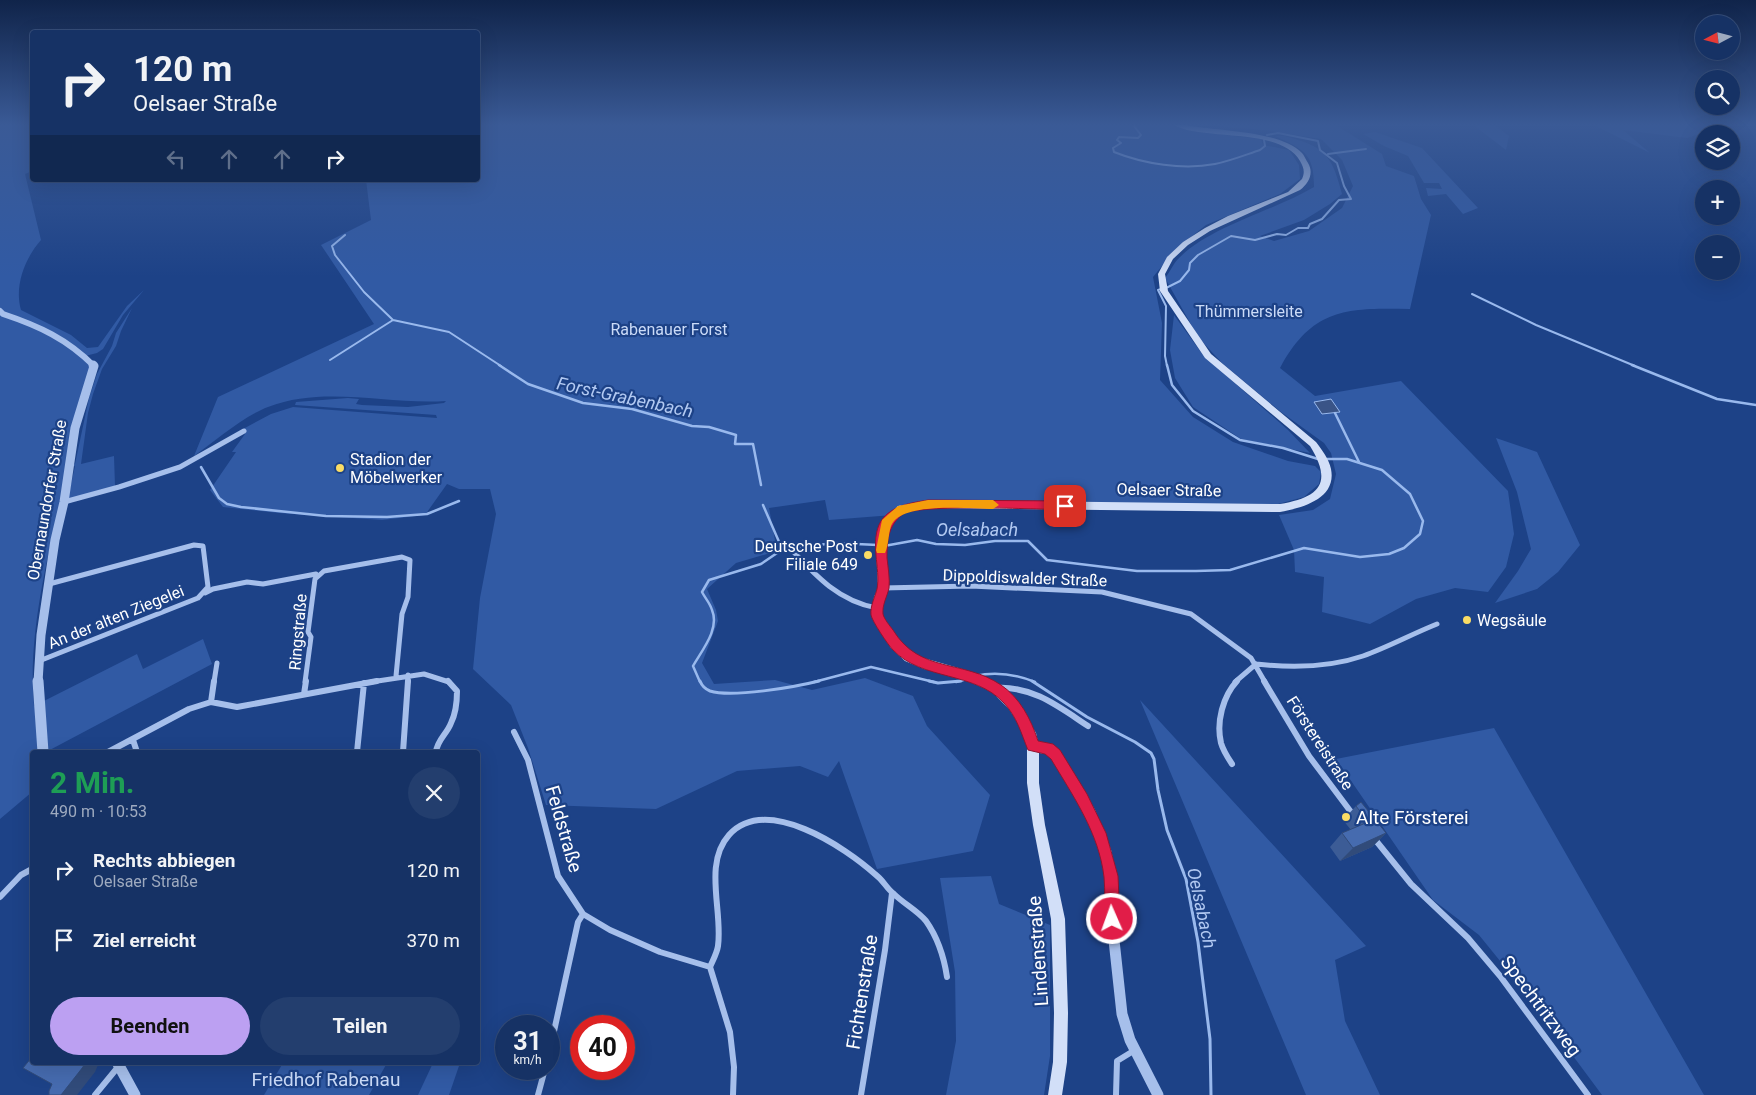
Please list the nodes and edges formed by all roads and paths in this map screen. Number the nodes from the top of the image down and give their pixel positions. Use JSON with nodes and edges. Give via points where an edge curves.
{"nodes":[{"id":1,"x":1307,"y":175,"type":"edge"},
{"id":2,"x":0,"y":311,"type":"edge"},
{"id":3,"x":244,"y":431,"type":"dead end"},
{"id":4,"x":64,"y":502,"type":"junction"},
{"id":5,"x":789,"y":547,"type":"dead end"},
{"id":6,"x":316,"y":574,"type":"dead end"},
{"id":7,"x":49,"y":584,"type":"junction"},
{"id":8,"x":883,"y":588,"type":"junction"},
{"id":9,"x":204,"y":593,"type":"junction"},
{"id":10,"x":877,"y":608,"type":"junction"},
{"id":11,"x":1438,"y":624,"type":"dead end"},
{"id":12,"x":38,"y":661,"type":"junction"},
{"id":13,"x":216,"y":663,"type":"dead end"},
{"id":14,"x":1256,"y":664,"type":"junction"},
{"id":15,"x":408,"y":675,"type":"junction"},
{"id":16,"x":396,"y":676,"type":"junction"},
{"id":17,"x":364,"y":683,"type":"junction"},
{"id":18,"x":995,"y":688,"type":"junction"},
{"id":19,"x":304,"y":694,"type":"junction"},
{"id":20,"x":211,"y":702,"type":"junction"},
{"id":21,"x":1088,"y":726,"type":"dead end"},
{"id":22,"x":514,"y":732,"type":"dead end"},
{"id":23,"x":133,"y":740,"type":"junction"},
{"id":24,"x":1033,"y":746,"type":"junction"},
{"id":25,"x":43,"y":750,"type":"edge"},
{"id":26,"x":112,"y":750,"type":"edge"},
{"id":27,"x":136,"y":750,"type":"edge"},
{"id":28,"x":357,"y":750,"type":"edge"},
{"id":29,"x":403,"y":750,"type":"edge"},
{"id":30,"x":436,"y":750,"type":"edge"},
{"id":31,"x":1232,"y":764,"type":"dead end"},
{"id":32,"x":1358,"y":820,"type":"edge"},
{"id":33,"x":1370,"y":834,"type":"edge"},
{"id":34,"x":30,"y":870,"type":"edge"},
{"id":35,"x":892,"y":893,"type":"junction"},
{"id":36,"x":0,"y":897,"type":"edge"},
{"id":37,"x":583,"y":914,"type":"junction"},
{"id":38,"x":710,"y":967,"type":"junction"},
{"id":39,"x":947,"y":977,"type":"dead end"},
{"id":40,"x":558,"y":1015,"type":"edge"},
{"id":41,"x":1135,"y":1050,"type":"junction"},
{"id":42,"x":117,"y":1065,"type":"edge"},
{"id":43,"x":119,"y":1065,"type":"edge"},
{"id":44,"x":542,"y":1080,"type":"edge"},
{"id":45,"x":95,"y":1095,"type":"edge"},
{"id":46,"x":135,"y":1095,"type":"edge"},
{"id":47,"x":538,"y":1095,"type":"edge"},
{"id":48,"x":733,"y":1095,"type":"edge"},
{"id":49,"x":862,"y":1095,"type":"edge"},
{"id":50,"x":1055,"y":1095,"type":"edge"},
{"id":51,"x":1116,"y":1095,"type":"edge"},
{"id":52,"x":1158,"y":1095,"type":"edge"},
{"id":53,"x":1588,"y":1095,"type":"edge"}],
"edges":[{"from":1,"to":8,"type":"main road","name":"Oelsaer Straße","via":[[1303,185],[1290,193],[1204,231],[1174,254],[1160,275],[1163,288],[1208,356],[1313,444],[1324,459],[1328,476],[1326,485],[1314,498],[1280,508],[928,504],[902,509],[886,523],[881,545]]},
{"from":2,"to":4,"type":"street","name":"Obernaundorfer Straße","via":[[49,330],[80,350],[94,366],[76,428]]},
{"from":3,"to":4,"type":"street","via":[[180,467]]},
{"from":4,"to":7,"type":"street","name":"Obernaundorfer Straße"},
{"from":5,"to":10,"type":"street","via":[[816,578],[836,593],[860,605]]},
{"from":6,"to":9,"type":"street","via":[[263,584],[248,582]]},
{"from":7,"to":9,"type":"street","name":"An der alten Ziegelei","via":[[194,545],[203,546],[208,587]]},
{"from":7,"to":12,"type":"street","name":"Obernaundorfer Straße"},
{"from":8,"to":10,"type":"main road","name":"Oelsaer Straße"},
{"from":8,"to":14,"type":"street","name":"Dippoldiswalder Straße","via":[[971,586],[1102,592],[1192,614]]},
{"from":9,"to":12,"type":"street","name":"An der alten Ziegelei"},
{"from":10,"to":18,"type":"main road","via":[[877,616],[886,633],[909,658]]},
{"from":11,"to":14,"type":"street","via":[[1362,656],[1312,668]]},
{"from":12,"to":25,"type":"street","name":"Obernaundorfer Straße"},
{"from":13,"to":20,"type":"street"},
{"from":14,"to":31,"type":"street","via":[[1227,690],[1219,724],[1221,744]]},
{"from":14,"to":32,"type":"street","name":"Förstereistraße","via":[[1309,756]]},
{"from":15,"to":16,"type":"street"},
{"from":15,"to":29,"type":"street"},
{"from":15,"to":30,"type":"street","via":[[424,674],[447,680],[458,691],[451,724]]},
{"from":16,"to":17,"type":"street"},
{"from":16,"to":19,"type":"street","name":"Ringstraße","via":[[410,560],[402,557],[324,571],[315,579]]},
{"from":17,"to":19,"type":"street"},
{"from":17,"to":28,"type":"street"},
{"from":18,"to":21,"type":"street","via":[[1008,686],[1030,690]]},
{"from":18,"to":24,"type":"main road","via":[[1009,700],[1026,725]]},
{"from":19,"to":20,"type":"street","via":[[238,707]]},
{"from":20,"to":23,"type":"street","via":[[189,709]]},
{"from":22,"to":37,"type":"street","name":"Feldstraße","via":[[528,760],[558,876]]},
{"from":23,"to":26,"type":"street"},
{"from":23,"to":27,"type":"street"},
{"from":24,"to":41,"type":"street","via":[[1048,749],[1056,755],[1102,838],[1111,876],[1120,1002]]},
{"from":24,"to":50,"type":"main road","name":"Lindenstraße","via":[[1039,821],[1058,919],[1061,1013],[1060,1062]]},
{"from":33,"to":53,"type":"street","name":"Spechtritzweg","via":[[1411,884],[1468,938],[1500,976]]},
{"from":34,"to":36,"type":"street"},
{"from":35,"to":38,"type":"street","via":[[865,864],[830,842],[775,819],[760,818],[744,823],[728,836],[720,850],[716,875],[720,918],[718,947]]},
{"from":35,"to":39,"type":"street","via":[[920,913],[928,924],[943,951]]},
{"from":35,"to":49,"type":"street","name":"Fichtenstraße"},
{"from":37,"to":38,"type":"street","name":"Feldstraße","via":[[660,952]]},
{"from":37,"to":40,"type":"street","via":[[578,922]]},
{"from":38,"to":48,"type":"street","via":[[730,1032]]},
{"from":41,"to":51,"type":"street","via":[[1116,1061]]},
{"from":41,"to":52,"type":"street"},
{"from":42,"to":45,"type":"street"},
{"from":43,"to":46,"type":"street"},
{"from":44,"to":47,"type":"street"}]}
